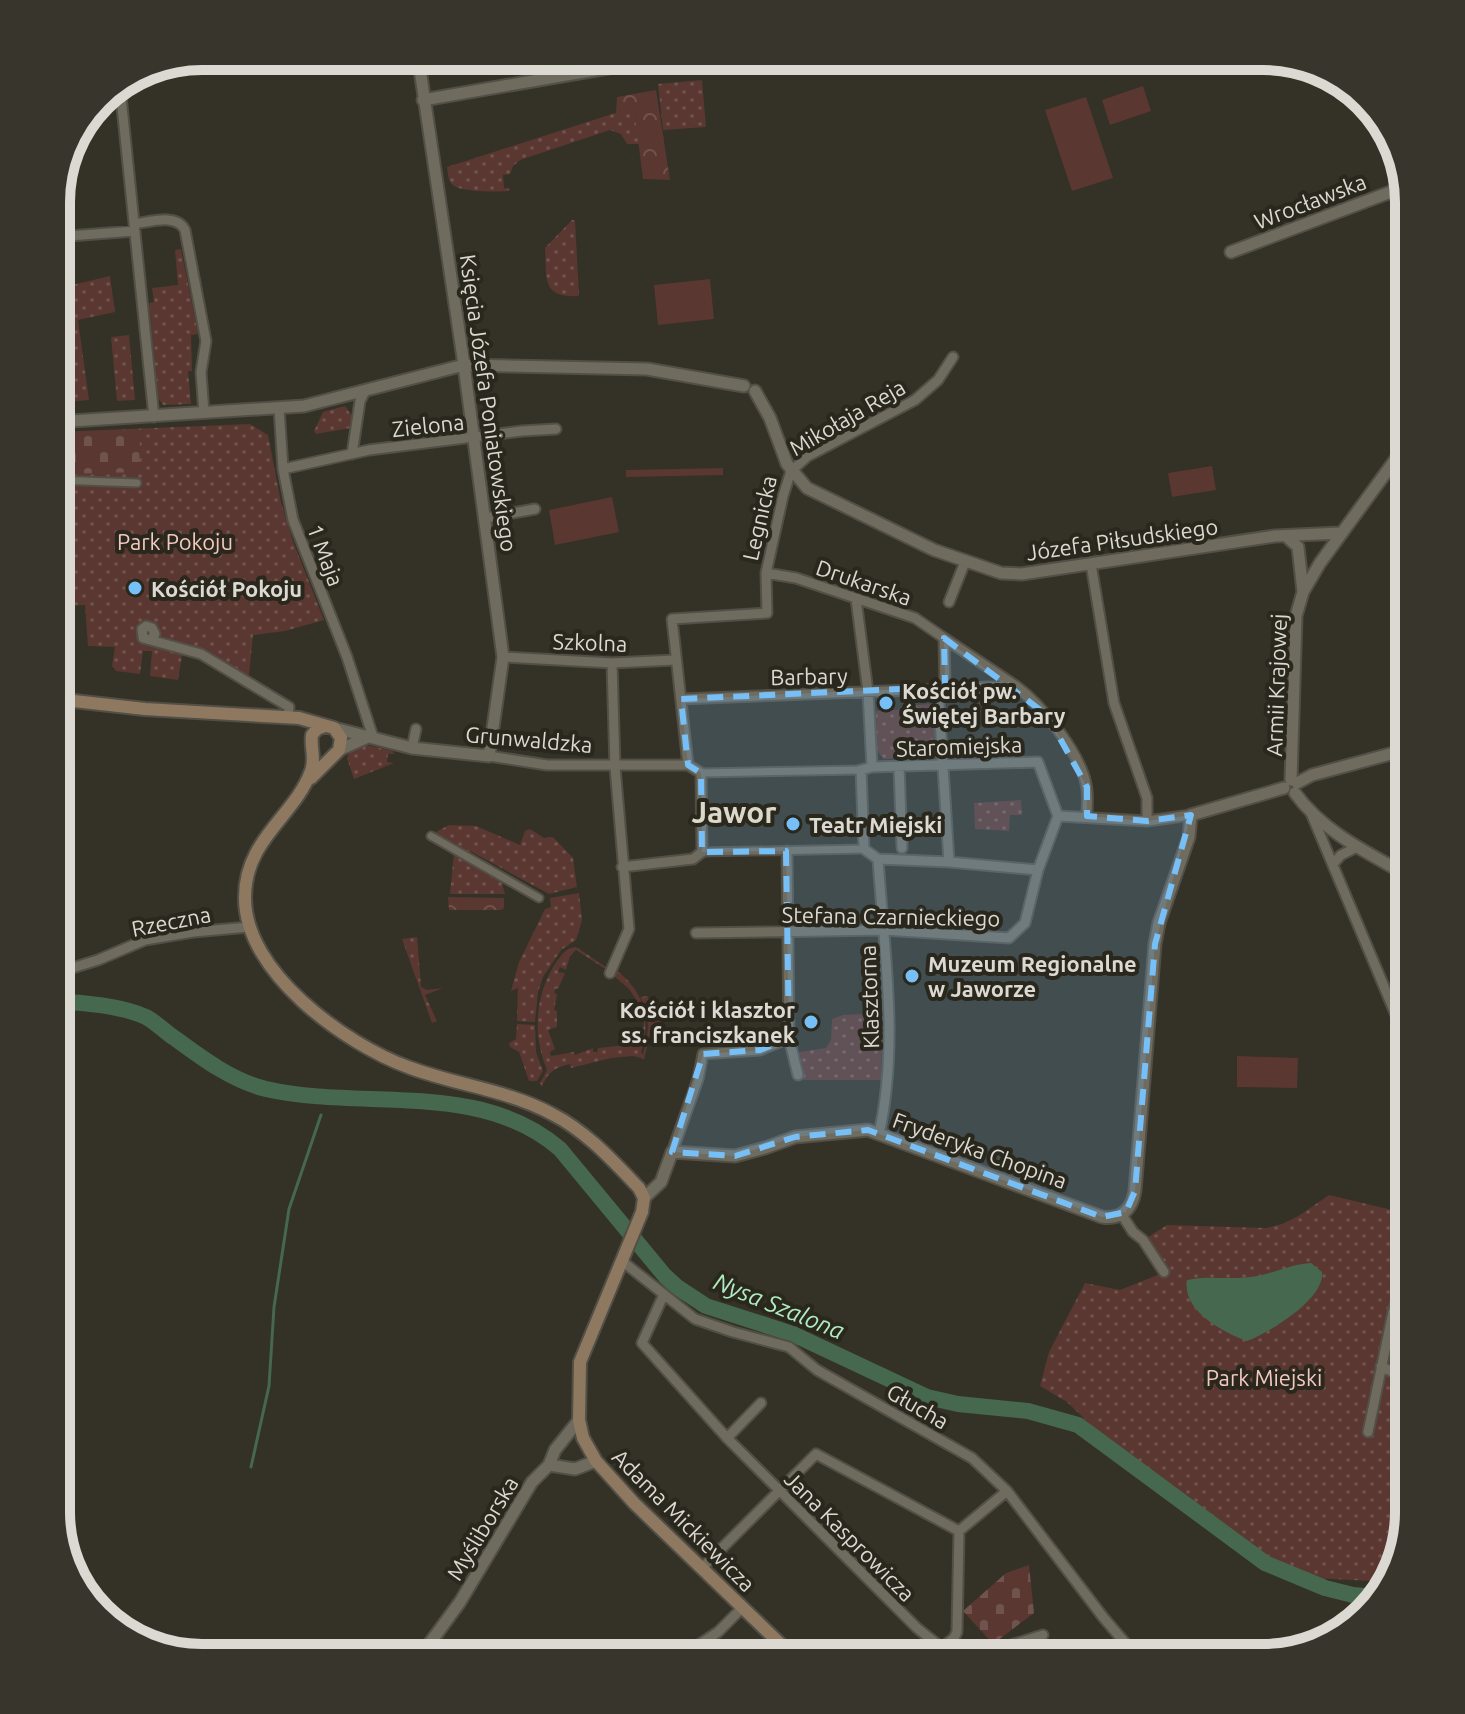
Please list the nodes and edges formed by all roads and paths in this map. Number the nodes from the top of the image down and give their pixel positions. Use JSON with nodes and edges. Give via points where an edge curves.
{"nodes":[{"id":1,"x":420,"y":70,"type":"edge"},
{"id":2,"x":596,"y":70,"type":"edge"},
{"id":3,"x":121,"y":99,"type":"edge"},
{"id":4,"x":423,"y":100,"type":"junction"},
{"id":5,"x":1394,"y":191,"type":"edge"},
{"id":6,"x":135,"y":228,"type":"junction"},
{"id":7,"x":70,"y":235,"type":"edge"},
{"id":8,"x":1231,"y":252,"type":"dead end"},
{"id":9,"x":953,"y":357,"type":"dead end"},
{"id":10,"x":464,"y":365,"type":"junction"},
{"id":11,"x":365,"y":391,"type":"junction"},
{"id":12,"x":279,"y":408,"type":"junction"},
{"id":13,"x":204,"y":413,"type":"junction"},
{"id":14,"x":154,"y":417,"type":"junction"},
{"id":15,"x":70,"y":421,"type":"edge"},
{"id":16,"x":556,"y":429,"type":"dead end"},
{"id":17,"x":474,"y":438,"type":"junction"},
{"id":18,"x":352,"y":454,"type":"junction"},
{"id":19,"x":1395,"y":460,"type":"edge"},
{"id":20,"x":283,"y":469,"type":"junction"},
{"id":21,"x":791,"y":471,"type":"junction"},
{"id":22,"x":70,"y":481,"type":"edge"},
{"id":23,"x":137,"y":483,"type":"dead end"},
{"id":24,"x":535,"y":509,"type":"dead end"},
{"id":25,"x":486,"y":518,"type":"junction"},
{"id":26,"x":1341,"y":533,"type":"junction"},
{"id":27,"x":1287,"y":537,"type":"junction"},
{"id":28,"x":965,"y":562,"type":"junction"},
{"id":29,"x":1091,"y":564,"type":"junction"},
{"id":30,"x":766,"y":573,"type":"junction"},
{"id":31,"x":1303,"y":592,"type":"junction"},
{"id":32,"x":856,"y":599,"type":"junction"},
{"id":33,"x":949,"y":602,"type":"dead end"},
{"id":34,"x":152,"y":638,"type":"dead end"},
{"id":35,"x":944,"y":638,"type":"junction"},
{"id":36,"x":503,"y":657,"type":"junction"},
{"id":37,"x":675,"y":660,"type":"junction"},
{"id":38,"x":612,"y":663,"type":"junction"},
{"id":39,"x":1016,"y":686,"type":"junction"},
{"id":40,"x":942,"y":687,"type":"junction"},
{"id":41,"x":868,"y":692,"type":"junction"},
{"id":42,"x":681,"y":699,"type":"junction"},
{"id":43,"x":70,"y":701,"type":"edge"},
{"id":44,"x":363,"y":710,"type":"junction"},
{"id":45,"x":289,"y":712,"type":"junction"},
{"id":46,"x":330,"y":727,"type":"junction"},
{"id":47,"x":416,"y":729,"type":"dead end"},
{"id":48,"x":351,"y":733,"type":"junction"},
{"id":49,"x":312,"y":735,"type":"junction"},
{"id":50,"x":368,"y":737,"type":"junction"},
{"id":51,"x":412,"y":748,"type":"junction"},
{"id":52,"x":314,"y":749,"type":"junction"},
{"id":53,"x":336,"y":752,"type":"junction"},
{"id":54,"x":1395,"y":753,"type":"edge"},
{"id":55,"x":489,"y":756,"type":"junction"},
{"id":56,"x":1293,"y":764,"type":"junction"},
{"id":57,"x":688,"y":765,"type":"junction"},
{"id":58,"x":942,"y":765,"type":"junction"},
{"id":59,"x":899,"y":766,"type":"junction"},
{"id":60,"x":615,"y":767,"type":"junction"},
{"id":61,"x":872,"y":767,"type":"junction"},
{"id":62,"x":861,"y":770,"type":"junction"},
{"id":63,"x":701,"y":773,"type":"junction"},
{"id":64,"x":1308,"y":776,"type":"junction"},
{"id":65,"x":303,"y":786,"type":"junction"},
{"id":66,"x":1292,"y":786,"type":"junction"},
{"id":67,"x":1311,"y":813,"type":"junction"},
{"id":68,"x":1191,"y":815,"type":"junction"},
{"id":69,"x":1058,"y":816,"type":"junction"},
{"id":70,"x":1087,"y":816,"type":"junction"},
{"id":71,"x":1147,"y":821,"type":"junction"},
{"id":72,"x":431,"y":836,"type":"dead end"},
{"id":73,"x":1357,"y":847,"type":"junction"},
{"id":74,"x":902,"y":848,"type":"dead end"},
{"id":75,"x":864,"y":849,"type":"junction"},
{"id":76,"x":787,"y":851,"type":"junction"},
{"id":77,"x":702,"y":852,"type":"junction"},
{"id":78,"x":878,"y":859,"type":"junction"},
{"id":79,"x":949,"y":862,"type":"junction"},
{"id":80,"x":1333,"y":864,"type":"junction"},
{"id":81,"x":622,"y":867,"type":"junction"},
{"id":82,"x":1395,"y":868,"type":"edge"},
{"id":83,"x":1038,"y":870,"type":"junction"},
{"id":84,"x":539,"y":898,"type":"dead end"},
{"id":85,"x":249,"y":927,"type":"junction"},
{"id":86,"x":884,"y":930,"type":"junction"},
{"id":87,"x":789,"y":931,"type":"junction"},
{"id":88,"x":696,"y":933,"type":"dead end"},
{"id":89,"x":70,"y":969,"type":"edge"},
{"id":90,"x":610,"y":973,"type":"dead end"},
{"id":91,"x":1395,"y":1012,"type":"edge"},
{"id":92,"x":789,"y":1038,"type":"junction"},
{"id":93,"x":798,"y":1075,"type":"dead end"},
{"id":94,"x":879,"y":1134,"type":"junction"},
{"id":95,"x":672,"y":1152,"type":"junction"},
{"id":96,"x":644,"y":1198,"type":"junction"},
{"id":97,"x":1125,"y":1212,"type":"junction"},
{"id":98,"x":623,"y":1258,"type":"junction"},
{"id":99,"x":1164,"y":1272,"type":"dead end"},
{"id":100,"x":664,"y":1294,"type":"junction"},
{"id":101,"x":1395,"y":1303,"type":"edge"},
{"id":102,"x":1381,"y":1366,"type":"junction"},
{"id":103,"x":1395,"y":1374,"type":"edge"},
{"id":104,"x":761,"y":1403,"type":"dead end"},
{"id":105,"x":579,"y":1420,"type":"junction"},
{"id":106,"x":1368,"y":1432,"type":"dead end"},
{"id":107,"x":727,"y":1438,"type":"junction"},
{"id":108,"x":596,"y":1461,"type":"junction"},
{"id":109,"x":549,"y":1465,"type":"junction"},
{"id":110,"x":779,"y":1489,"type":"junction"},
{"id":111,"x":1007,"y":1491,"type":"junction"},
{"id":112,"x":959,"y":1531,"type":"junction"},
{"id":113,"x":701,"y":1569,"type":"junction"},
{"id":114,"x":743,"y":1607,"type":"junction"},
{"id":115,"x":1043,"y":1635,"type":"dead end"},
{"id":116,"x":429,"y":1644,"type":"edge"},
{"id":117,"x":700,"y":1644,"type":"edge"},
{"id":118,"x":781,"y":1644,"type":"edge"},
{"id":119,"x":938,"y":1644,"type":"edge"},
{"id":120,"x":946,"y":1644,"type":"edge"},
{"id":121,"x":1014,"y":1644,"type":"edge"},
{"id":122,"x":1126,"y":1644,"type":"edge"}],
"edges":[{"from":1,"to":4,"type":"street","name":"Księcia Józefa Poniatowskiego"},
{"from":2,"to":4,"type":"street"},
{"from":3,"to":6,"type":"street"},
{"from":4,"to":10,"type":"street","name":"Księcia Józefa Poniatowskiego"},
{"from":5,"to":8,"type":"street","name":"Wrocławska"},
{"from":6,"to":7,"type":"street"},
{"from":6,"to":13,"type":"street","via":[[174,220],[185,230],[206,341],[201,372]]},
{"from":6,"to":14,"type":"street"},
{"from":9,"to":21,"type":"street","name":"Mikołaja Reja","via":[[915,400],[808,456]]},
{"from":10,"to":11,"type":"street"},
{"from":10,"to":17,"type":"street","name":"Księcia Józefa Poniatowskiego"},
{"from":10,"to":21,"type":"street","name":"Legnicka","via":[[647,369],[749,389],[770,418]]},
{"from":11,"to":12,"type":"street"},
{"from":11,"to":18,"type":"street","name":"Zielona"},
{"from":12,"to":13,"type":"street"},
{"from":12,"to":20,"type":"street","name":"1 Maja"},
{"from":13,"to":14,"type":"street"},
{"from":14,"to":15,"type":"street"},
{"from":16,"to":17,"type":"street","name":"Zielona"},
{"from":17,"to":18,"type":"street","name":"Zielona"},
{"from":17,"to":25,"type":"street","name":"Księcia Józefa Poniatowskiego"},
{"from":18,"to":20,"type":"street","name":"Zielona"},
{"from":19,"to":26,"type":"street","name":"Armii Krajowej"},
{"from":20,"to":44,"type":"street","name":"1 Maja","via":[[293,520]]},
{"from":21,"to":28,"type":"street","name":"Józefa Piłsudskiego","via":[[815,493]]},
{"from":21,"to":30,"type":"street","name":"Legnicka"},
{"from":22,"to":23,"type":"street"},
{"from":24,"to":25,"type":"street"},
{"from":25,"to":36,"type":"street","name":"Księcia Józefa Poniatowskiego"},
{"from":26,"to":27,"type":"street","name":"Józefa Piłsudskiego"},
{"from":26,"to":31,"type":"street","name":"Armii Krajowej"},
{"from":27,"to":29,"type":"street","name":"Józefa Piłsudskiego"},
{"from":27,"to":31,"type":"street","name":"Armii Krajowej","via":[[1298,547]]},
{"from":28,"to":29,"type":"street","name":"Józefa Piłsudskiego","via":[[1022,574]]},
{"from":28,"to":33,"type":"street"},
{"from":29,"to":71,"type":"street","via":[[1114,703],[1147,798]]},
{"from":30,"to":32,"type":"street","name":"Drukarska"},
{"from":30,"to":37,"type":"street","name":"Legnicka","via":[[767,613],[672,619]]},
{"from":31,"to":56,"type":"street","name":"Armii Krajowej","via":[[1296,616]]},
{"from":32,"to":35,"type":"street","name":"Drukarska","via":[[915,618]]},
{"from":32,"to":41,"type":"street"},
{"from":34,"to":45,"type":"street","via":[[201,654]]},
{"from":35,"to":39,"type":"street","name":"Drukarska"},
{"from":35,"to":40,"type":"street"},
{"from":36,"to":38,"type":"street","name":"Szkolna"},
{"from":36,"to":55,"type":"street","name":"Księcia Józefa Poniatowskiego"},
{"from":37,"to":38,"type":"street","name":"Szkolna"},
{"from":37,"to":42,"type":"street"},
{"from":38,"to":60,"type":"street"},
{"from":39,"to":40,"type":"street","name":"Barbary"},
{"from":39,"to":70,"type":"street","name":"Drukarska","via":[[1047,715],[1077,761],[1087,787]]},
{"from":40,"to":41,"type":"street","name":"Barbary"},
{"from":40,"to":58,"type":"street"},
{"from":41,"to":42,"type":"street","name":"Barbary"},
{"from":41,"to":61,"type":"street"},
{"from":42,"to":57,"type":"street"},
{"from":43,"to":45,"type":"main road","via":[[145,709]]},
{"from":44,"to":48,"type":"street"},
{"from":44,"to":50,"type":"street","name":"1 Maja","via":[[372,734]]},
{"from":45,"to":46,"type":"main road"},
{"from":45,"to":49,"type":"main road"},
{"from":46,"to":48,"type":"street","name":"Grunwaldzka"},
{"from":46,"to":49,"type":"main road"},
{"from":46,"to":53,"type":"main road","via":[[341,738]]},
{"from":47,"to":51,"type":"street"},
{"from":48,"to":50,"type":"street","name":"Grunwaldzka"},
{"from":49,"to":52,"type":"main road"},
{"from":50,"to":51,"type":"street","name":"Grunwaldzka"},
{"from":50,"to":53,"type":"street"},
{"from":51,"to":55,"type":"street","name":"Grunwaldzka"},
{"from":52,"to":53,"type":"main road","via":[[323,755]]},
{"from":52,"to":65,"type":"main road"},
{"from":53,"to":65,"type":"main road"},
{"from":54,"to":64,"type":"street"},
{"from":55,"to":60,"type":"street","name":"Grunwaldzka"},
{"from":56,"to":64,"type":"street"},
{"from":56,"to":66,"type":"street","name":"Armii Krajowej"},
{"from":57,"to":60,"type":"street","name":"Grunwaldzka"},
{"from":57,"to":63,"type":"street"},
{"from":58,"to":59,"type":"street","name":"Staromiejska"},
{"from":58,"to":69,"type":"street","name":"Staromiejska","via":[[1038,762]]},
{"from":58,"to":79,"type":"street"},
{"from":59,"to":61,"type":"street","name":"Staromiejska"},
{"from":59,"to":74,"type":"street"},
{"from":60,"to":81,"type":"street"},
{"from":61,"to":62,"type":"street","name":"Staromiejska"},
{"from":62,"to":63,"type":"street"},
{"from":62,"to":75,"type":"street"},
{"from":63,"to":77,"type":"street"},
{"from":64,"to":66,"type":"street"},
{"from":65,"to":85,"type":"main road","via":[[252,861],[244,898]]},
{"from":66,"to":67,"type":"street"},
{"from":66,"to":68,"type":"street"},
{"from":67,"to":73,"type":"street"},
{"from":67,"to":80,"type":"street"},
{"from":68,"to":71,"type":"street"},
{"from":68,"to":97,"type":"street","via":[[1155,944],[1135,1191]]},
{"from":69,"to":70,"type":"street"},
{"from":69,"to":83,"type":"street","name":"Stefana Czarnieckiego"},
{"from":70,"to":71,"type":"street"},
{"from":72,"to":84,"type":"street"},
{"from":73,"to":80,"type":"street"},
{"from":73,"to":82,"type":"street"},
{"from":75,"to":76,"type":"street"},
{"from":75,"to":78,"type":"street"},
{"from":76,"to":77,"type":"street"},
{"from":76,"to":87,"type":"street"},
{"from":77,"to":81,"type":"street","via":[[693,859]]},
{"from":78,"to":79,"type":"street"},
{"from":78,"to":86,"type":"street","name":"Klasztorna"},
{"from":79,"to":83,"type":"street"},
{"from":80,"to":91,"type":"street"},
{"from":81,"to":90,"type":"street","via":[[629,929]]},
{"from":83,"to":86,"type":"street","name":"Stefana Czarnieckiego","via":[[1025,923],[1009,938]]},
{"from":85,"to":89,"type":"street","name":"Rzeczna","via":[[145,940]]},
{"from":85,"to":96,"type":"main road","via":[[274,969],[325,1019],[402,1065],[523,1101],[575,1127]]},
{"from":86,"to":87,"type":"street","name":"Stefana Czarnieckiego"},
{"from":86,"to":94,"type":"street","name":"Klasztorna","via":[[889,1072]]},
{"from":87,"to":88,"type":"street","name":"Stefana Czarnieckiego"},
{"from":87,"to":92,"type":"street"},
{"from":92,"to":93,"type":"street"},
{"from":92,"to":95,"type":"street","via":[[760,1050],[703,1054]]},
{"from":94,"to":95,"type":"street","name":"Fryderyka Chopina","via":[[811,1134],[735,1156]]},
{"from":94,"to":97,"type":"street","name":"Fryderyka Chopina","via":[[1102,1217]]},
{"from":95,"to":96,"type":"street","via":[[661,1182]]},
{"from":96,"to":98,"type":"main road","name":"Adama Mickiewicza"},
{"from":97,"to":99,"type":"street","via":[[1133,1232]]},
{"from":98,"to":100,"type":"street","name":"Głucha"},
{"from":98,"to":105,"type":"main road","name":"Adama Mickiewicza","via":[[580,1362]]},
{"from":100,"to":107,"type":"street","name":"Jana Kasprowicza","via":[[642,1343]]},
{"from":100,"to":111,"type":"street","name":"Głucha","via":[[695,1319],[789,1347],[817,1370],[972,1458]]},
{"from":101,"to":102,"type":"street"},
{"from":102,"to":103,"type":"street"},
{"from":102,"to":106,"type":"street"},
{"from":104,"to":107,"type":"street"},
{"from":105,"to":108,"type":"main road","name":"Adama Mickiewicza"},
{"from":105,"to":109,"type":"street","name":"Myśliborska"},
{"from":107,"to":110,"type":"street","name":"Jana Kasprowicza"},
{"from":108,"to":109,"type":"street","via":[[575,1469]]},
{"from":108,"to":113,"type":"main road","name":"Adama Mickiewicza"},
{"from":109,"to":116,"type":"street","name":"Myśliborska","via":[[532,1482]]},
{"from":110,"to":112,"type":"street","via":[[816,1454]]},
{"from":110,"to":113,"type":"street"},
{"from":110,"to":119,"type":"street","name":"Jana Kasprowicza"},
{"from":111,"to":112,"type":"street"},
{"from":111,"to":122,"type":"street","name":"Głucha"},
{"from":112,"to":120,"type":"street","via":[[957,1632]]},
{"from":113,"to":114,"type":"main road","name":"Adama Mickiewicza"},
{"from":114,"to":117,"type":"street"},
{"from":114,"to":118,"type":"main road","name":"Adama Mickiewicza"},
{"from":115,"to":121,"type":"street"}]}
